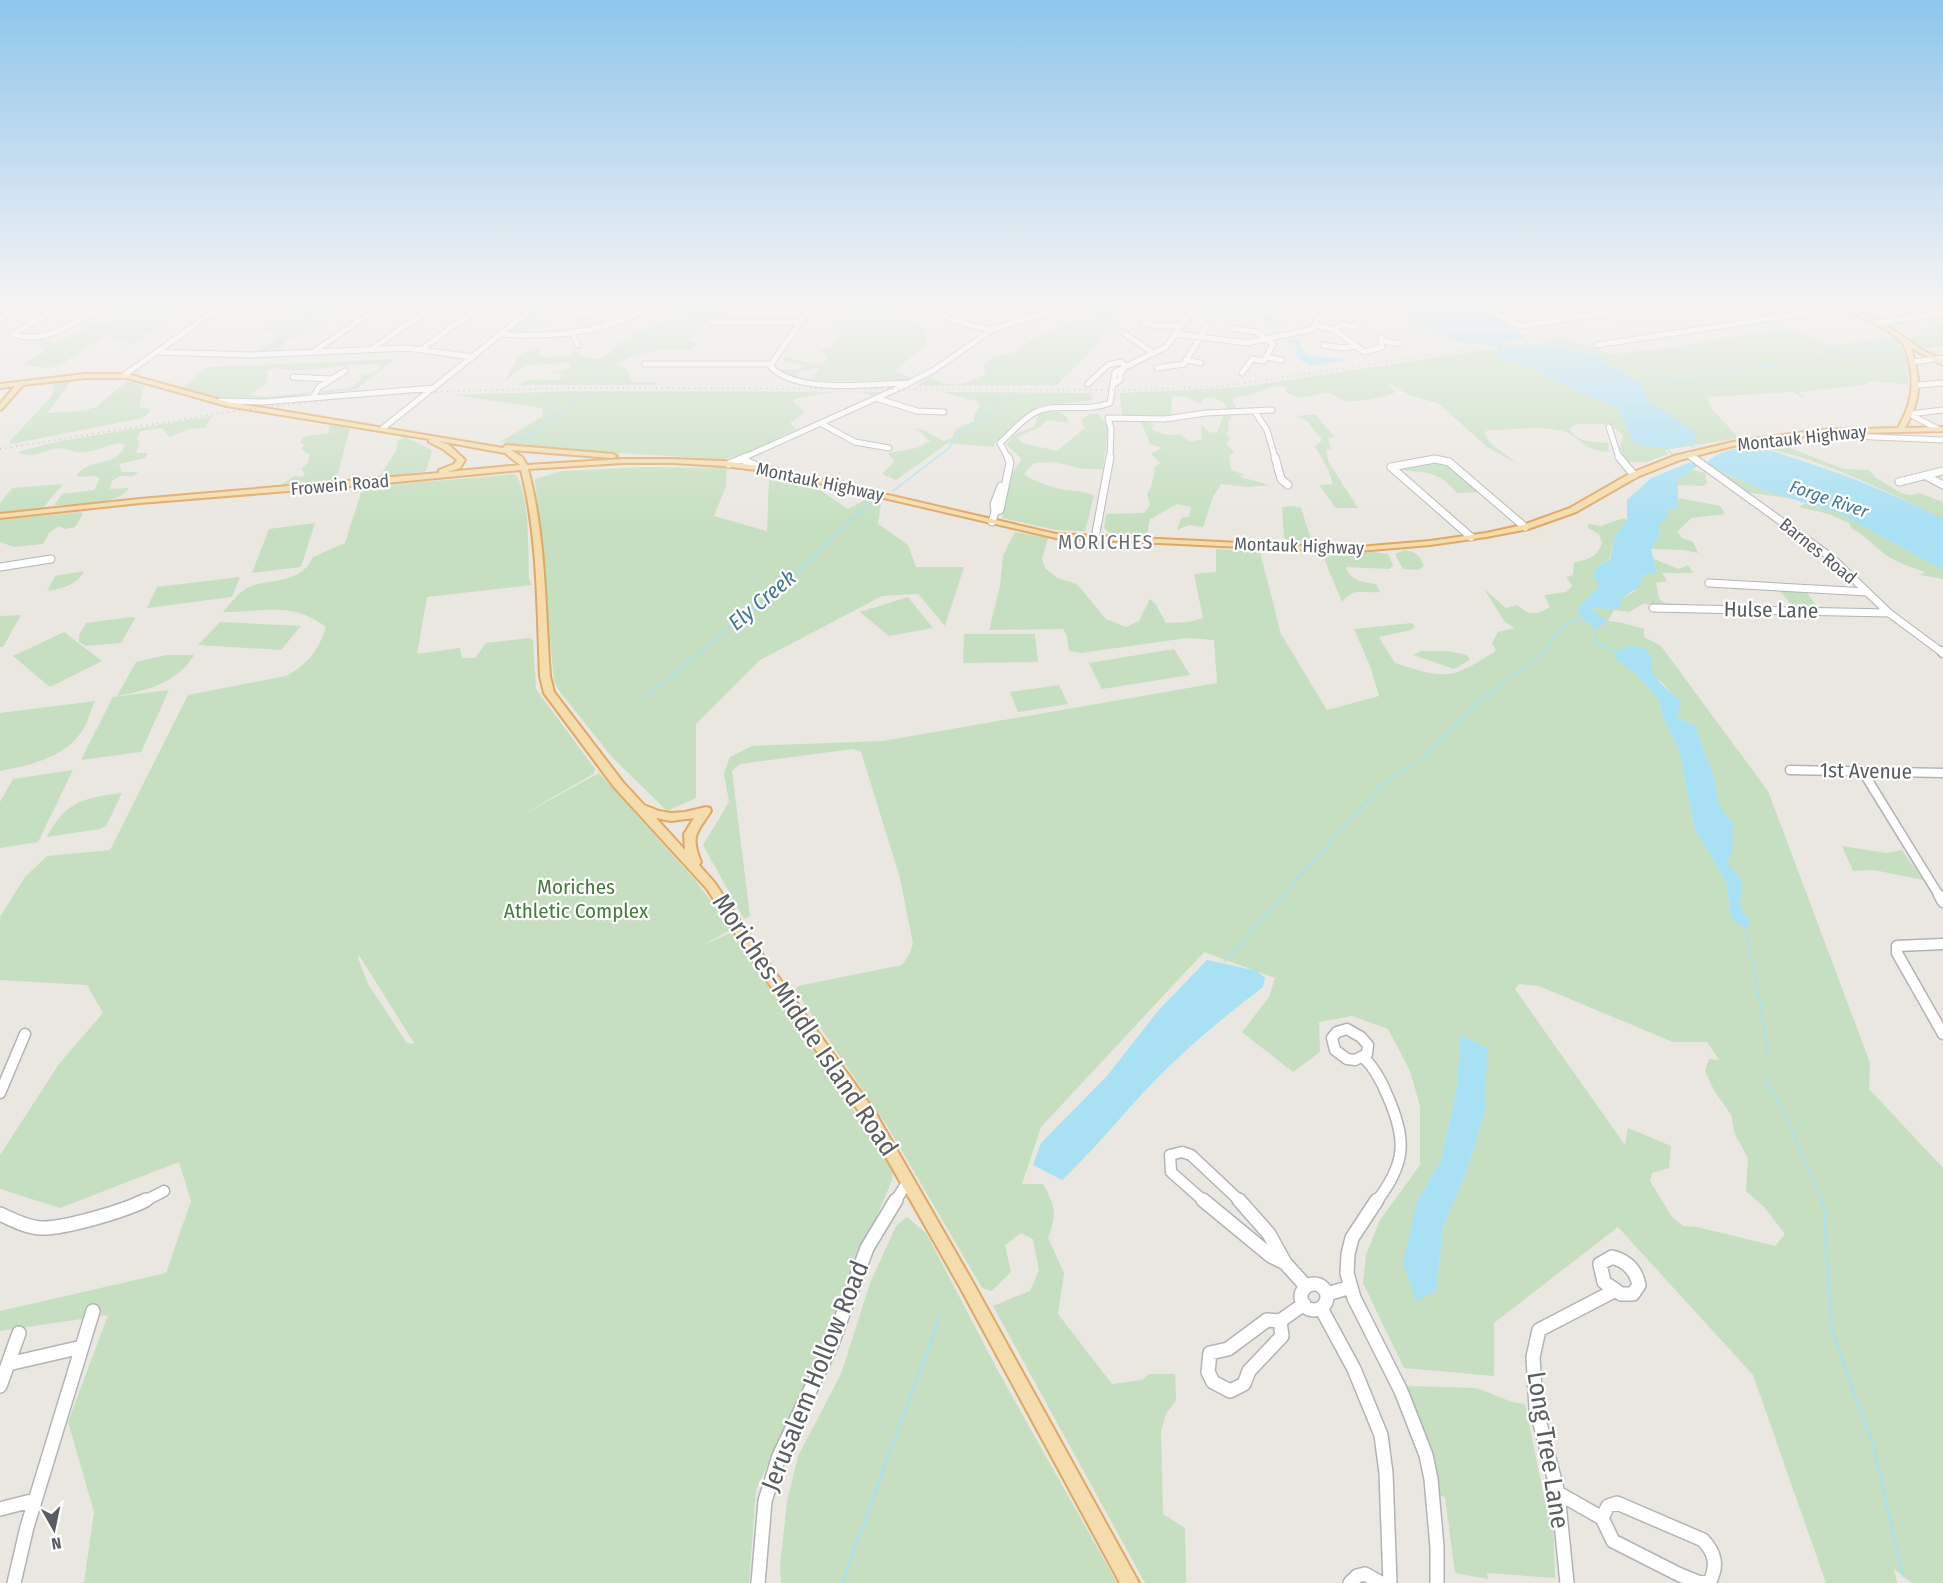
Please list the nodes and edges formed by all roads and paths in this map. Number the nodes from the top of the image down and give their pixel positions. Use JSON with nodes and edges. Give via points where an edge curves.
{"nodes":[{"id":1,"x":123,"y":376,"type":"joint"},
{"id":2,"x":336,"y":376,"type":"edge"},
{"id":3,"x":449,"y":376,"type":"edge"},
{"id":4,"x":778,"y":376,"type":"edge"},
{"id":5,"x":921,"y":376,"type":"edge"},
{"id":6,"x":1097,"y":376,"type":"edge"},
{"id":7,"x":1117,"y":376,"type":"edge"},
{"id":8,"x":1916,"y":376,"type":"edge"},
{"id":9,"x":293,"y":377,"type":"dead end"},
{"id":10,"x":330,"y":379,"type":"junction"},
{"id":11,"x":21,"y":383,"type":"junction"},
{"id":12,"x":908,"y":383,"type":"junction"},
{"id":13,"x":1943,"y":383,"type":"edge"},
{"id":14,"x":1088,"y":384,"type":"dead end"},
{"id":15,"x":1918,"y":385,"type":"junction"},
{"id":16,"x":0,"y":386,"type":"edge"},
{"id":17,"x":434,"y":388,"type":"junction"},
{"id":18,"x":313,"y":397,"type":"junction"},
{"id":19,"x":879,"y":399,"type":"junction"},
{"id":20,"x":214,"y":401,"type":"junction"},
{"id":21,"x":0,"y":408,"type":"edge"},
{"id":22,"x":1272,"y":410,"type":"dead end"},
{"id":23,"x":1943,"y":410,"type":"edge"},
{"id":24,"x":944,"y":412,"type":"dead end"},
{"id":25,"x":1255,"y":412,"type":"junction"},
{"id":26,"x":1910,"y":414,"type":"junction"},
{"id":27,"x":822,"y":424,"type":"junction"},
{"id":28,"x":383,"y":428,"type":"junction"},
{"id":29,"x":1609,"y":428,"type":"dead end"},
{"id":30,"x":1901,"y":429,"type":"junction"},
{"id":31,"x":1942,"y":429,"type":"edge"},
{"id":32,"x":418,"y":434,"type":"junction"},
{"id":33,"x":1852,"y":436,"type":"dead end"},
{"id":34,"x":1906,"y":437,"type":"junction"},
{"id":35,"x":1943,"y":440,"type":"edge"},
{"id":36,"x":467,"y":442,"type":"junction"},
{"id":37,"x":889,"y":448,"type":"dead end"},
{"id":38,"x":1689,"y":455,"type":"junction"},
{"id":39,"x":746,"y":457,"type":"junction"},
{"id":40,"x":680,"y":461,"type":"junction"},
{"id":41,"x":729,"y":464,"type":"junction"},
{"id":42,"x":525,"y":468,"type":"junction"},
{"id":43,"x":765,"y":469,"type":"junction"},
{"id":44,"x":1943,"y":471,"type":"edge"},
{"id":45,"x":1634,"y":475,"type":"junction"},
{"id":46,"x":1926,"y":476,"type":"junction"},
{"id":47,"x":410,"y":478,"type":"junction"},
{"id":48,"x":1899,"y":482,"type":"dead end"},
{"id":49,"x":1288,"y":485,"type":"dead end"},
{"id":50,"x":1943,"y":485,"type":"edge"},
{"id":51,"x":0,"y":516,"type":"edge"},
{"id":52,"x":992,"y":522,"type":"junction"},
{"id":53,"x":1525,"y":527,"type":"junction"},
{"id":54,"x":1470,"y":537,"type":"junction"},
{"id":55,"x":1095,"y":538,"type":"junction"},
{"id":56,"x":51,"y":559,"type":"dead end"},
{"id":57,"x":0,"y":567,"type":"edge"},
{"id":58,"x":1709,"y":583,"type":"dead end"},
{"id":59,"x":1868,"y":592,"type":"junction"},
{"id":60,"x":1653,"y":608,"type":"dead end"},
{"id":61,"x":1889,"y":613,"type":"junction"},
{"id":62,"x":1943,"y":653,"type":"edge"},
{"id":63,"x":1790,"y":770,"type":"dead end"},
{"id":64,"x":1863,"y":772,"type":"junction"},
{"id":65,"x":1943,"y":773,"type":"edge"},
{"id":66,"x":635,"y":804,"type":"junction"},
{"id":67,"x":699,"y":870,"type":"junction"},
{"id":68,"x":1943,"y":902,"type":"edge"},
{"id":69,"x":1943,"y":944,"type":"edge"},
{"id":70,"x":25,"y":1034,"type":"dead end"},
{"id":71,"x":1943,"y":1034,"type":"edge"},
{"id":72,"x":1364,"y":1057,"type":"dead end"},
{"id":73,"x":0,"y":1093,"type":"edge"},
{"id":74,"x":908,"y":1181,"type":"junction"},
{"id":75,"x":164,"y":1191,"type":"dead end"},
{"id":76,"x":0,"y":1214,"type":"edge"},
{"id":77,"x":1285,"y":1263,"type":"junction"},
{"id":78,"x":1305,"y":1285,"type":"junction"},
{"id":79,"x":1350,"y":1287,"type":"junction"},
{"id":80,"x":1614,"y":1291,"type":"dead end"},
{"id":81,"x":1327,"y":1294,"type":"junction"},
{"id":82,"x":1304,"y":1304,"type":"junction"},
{"id":83,"x":1322,"y":1310,"type":"junction"},
{"id":84,"x":93,"y":1311,"type":"dead end"},
{"id":85,"x":1280,"y":1321,"type":"junction"},
{"id":86,"x":19,"y":1333,"type":"dead end"},
{"id":87,"x":82,"y":1347,"type":"junction"},
{"id":88,"x":8,"y":1364,"type":"junction"},
{"id":89,"x":0,"y":1386,"type":"edge"},
{"id":90,"x":1558,"y":1493,"type":"junction"},
{"id":91,"x":35,"y":1500,"type":"junction"},
{"id":92,"x":0,"y":1509,"type":"edge"},
{"id":93,"x":1602,"y":1518,"type":"junction"},
{"id":94,"x":14,"y":1583,"type":"edge"},
{"id":95,"x":758,"y":1583,"type":"edge"},
{"id":96,"x":1130,"y":1583,"type":"edge"},
{"id":97,"x":1350,"y":1583,"type":"edge"},
{"id":98,"x":1381,"y":1583,"type":"edge"},
{"id":99,"x":1390,"y":1583,"type":"edge"},
{"id":100,"x":1437,"y":1583,"type":"edge"},
{"id":101,"x":1567,"y":1583,"type":"edge"}],
"edges":[{"from":1,"to":11,"type":"main road"},
{"from":1,"to":20,"type":"main road"},
{"from":2,"to":10,"type":"street"},
{"from":3,"to":17,"type":"street"},
{"from":4,"to":12,"type":"street","via":[[796,382]]},
{"from":5,"to":12,"type":"street"},
{"from":6,"to":14,"type":"street"},
{"from":7,"to":52,"type":"street","via":[[1113,399],[1104,406],[1035,412],[1000,443],[1010,463],[1000,510],[995,512]]},
{"from":8,"to":15,"type":"main road"},
{"from":9,"to":10,"type":"street"},
{"from":10,"to":18,"type":"street"},
{"from":11,"to":16,"type":"main road"},
{"from":11,"to":21,"type":"main road"},
{"from":12,"to":19,"type":"street"},
{"from":13,"to":15,"type":"street"},
{"from":15,"to":26,"type":"main road"},
{"from":17,"to":18,"type":"street"},
{"from":17,"to":28,"type":"street"},
{"from":18,"to":20,"type":"street","via":[[258,403]]},
{"from":19,"to":24,"type":"street","via":[[917,411]]},
{"from":19,"to":27,"type":"street"},
{"from":20,"to":28,"type":"main road"},
{"from":22,"to":25,"type":"street"},
{"from":23,"to":26,"type":"street"},
{"from":25,"to":49,"type":"street","via":[[1267,430],[1281,479]]},
{"from":25,"to":55,"type":"street","via":[[1165,419],[1108,418],[1112,425],[1110,459]]},
{"from":26,"to":30,"type":"main road"},
{"from":26,"to":31,"type":"street"},
{"from":27,"to":37,"type":"street","via":[[855,442]]},
{"from":27,"to":39,"type":"street"},
{"from":28,"to":32,"type":"main road"},
{"from":29,"to":45,"type":"street","via":[[1620,461]]},
{"from":30,"to":31,"type":"main road","name":"Montauk Highway"},
{"from":30,"to":34,"type":"street"},
{"from":30,"to":38,"type":"main road","name":"Montauk Highway","via":[[1787,435]]},
{"from":32,"to":36,"type":"main road"},
{"from":32,"to":47,"type":"main road","via":[[446,447],[462,461],[445,471]]},
{"from":33,"to":34,"type":"street"},
{"from":34,"to":35,"type":"street"},
{"from":36,"to":40,"type":"main road"},
{"from":36,"to":42,"type":"main road","via":[[510,452]]},
{"from":38,"to":45,"type":"main road","name":"Montauk Highway"},
{"from":38,"to":59,"type":"street","name":"Barnes Road","via":[[1832,558]]},
{"from":39,"to":41,"type":"street"},
{"from":39,"to":43,"type":"street","via":[[745,461]]},
{"from":40,"to":41,"type":"main road","name":"Montauk Highway"},
{"from":40,"to":42,"type":"main road","name":"Frowein Road","via":[[619,460]]},
{"from":41,"to":43,"type":"main road","name":"Montauk Highway"},
{"from":42,"to":47,"type":"main road","name":"Frowein Road"},
{"from":42,"to":66,"type":"main road","name":"Moriches-Middle Island Road","via":[[537,541],[546,686]]},
{"from":43,"to":52,"type":"main road","name":"Montauk Highway"},
{"from":44,"to":46,"type":"street"},
{"from":45,"to":53,"type":"main road","name":"Montauk Highway","via":[[1573,510]]},
{"from":46,"to":48,"type":"street"},
{"from":46,"to":50,"type":"street"},
{"from":47,"to":51,"type":"main road","name":"Frowein Road"},
{"from":52,"to":55,"type":"main road","name":"Montauk Highway","via":[[1056,536]]},
{"from":53,"to":54,"type":"main road","name":"Montauk Highway"},
{"from":53,"to":54,"type":"street","via":[[1449,462],[1435,459],[1392,466]]},
{"from":54,"to":55,"type":"main road","name":"Montauk Highway","via":[[1347,550]]},
{"from":56,"to":57,"type":"street"},
{"from":58,"to":59,"type":"street"},
{"from":59,"to":61,"type":"street","name":"Barnes Road"},
{"from":60,"to":61,"type":"street","name":"Hulse Lane"},
{"from":61,"to":62,"type":"street","name":"Barnes Road"},
{"from":63,"to":64,"type":"street","name":"1st Avenue"},
{"from":64,"to":65,"type":"street","name":"1st Avenue"},
{"from":64,"to":68,"type":"street"},
{"from":66,"to":67,"type":"main road","name":"Moriches-Middle Island Road"},
{"from":66,"to":67,"type":"main road","via":[[670,819],[703,811],[687,840]]},
{"from":67,"to":74,"type":"main road","name":"Moriches-Middle Island Road","via":[[857,1096]]},
{"from":69,"to":71,"type":"street","via":[[1898,946],[1898,953]]},
{"from":70,"to":73,"type":"street"},
{"from":72,"to":79,"type":"street","via":[[1378,1073],[1399,1122],[1402,1146],[1396,1171],[1350,1238],[1346,1257]]},
{"from":74,"to":95,"type":"street","name":"Jerusalem Hollow Road","via":[[867,1248],[832,1344],[779,1456],[765,1501]]},
{"from":74,"to":96,"type":"main road","name":"Moriches-Middle Island Road"},
{"from":75,"to":76,"type":"street","via":[[130,1208],[41,1228],[20,1224]]},
{"from":77,"to":77,"type":"street","via":[[1271,1256],[1179,1180],[1172,1172],[1170,1155],[1179,1151],[1194,1157],[1268,1231]]},
{"from":77,"to":78,"type":"street"},
{"from":78,"to":81,"type":"street","via":[[1316,1284]]},
{"from":78,"to":82,"type":"street","via":[[1301,1292]]},
{"from":79,"to":81,"type":"street"},
{"from":79,"to":100,"type":"street","via":[[1397,1381],[1425,1456],[1431,1478],[1439,1561]]},
{"from":80,"to":90,"type":"street","name":"Long Tree Lane","via":[[1539,1330],[1533,1357],[1536,1408]]},
{"from":81,"to":83,"type":"street","via":[[1327,1305]]},
{"from":82,"to":83,"type":"street"},
{"from":82,"to":85,"type":"street"},
{"from":83,"to":99,"type":"street","via":[[1354,1369],[1382,1435]]},
{"from":84,"to":87,"type":"street"},
{"from":85,"to":85,"type":"street","via":[[1281,1336],[1249,1371],[1244,1384],[1230,1391],[1211,1383],[1206,1372],[1210,1353],[1228,1349],[1267,1320]]},
{"from":86,"to":88,"type":"street"},
{"from":87,"to":88,"type":"street"},
{"from":87,"to":91,"type":"street"},
{"from":88,"to":89,"type":"street"},
{"from":90,"to":93,"type":"street"},
{"from":90,"to":101,"type":"street","name":"Long Tree Lane"},
{"from":91,"to":92,"type":"street"},
{"from":91,"to":94,"type":"street"},
{"from":93,"to":93,"type":"street","via":[[1613,1541],[1678,1574],[1700,1582],[1710,1581],[1716,1570],[1715,1558],[1702,1538],[1617,1503],[1608,1506]]},
{"from":97,"to":98,"type":"street","via":[[1361,1574]]}]}
